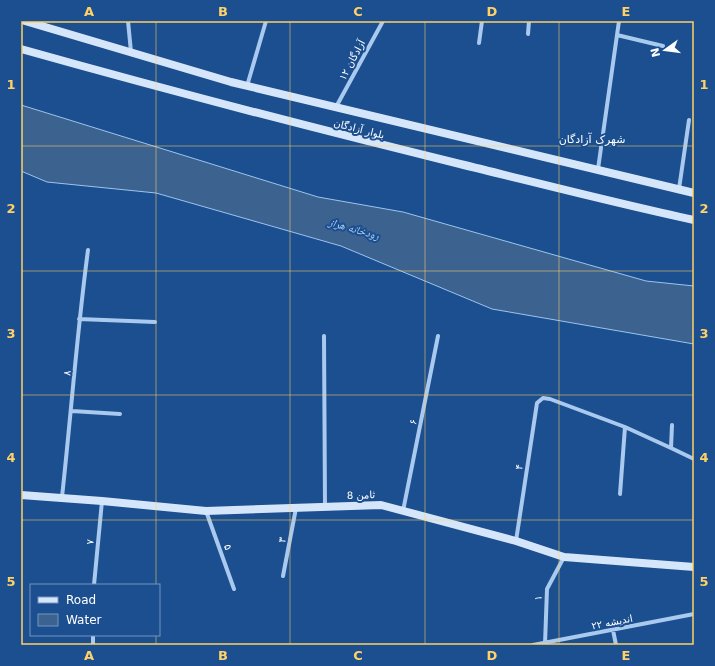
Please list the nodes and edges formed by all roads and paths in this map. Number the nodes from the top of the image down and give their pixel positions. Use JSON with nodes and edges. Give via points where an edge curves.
{"nodes":[{"id":1,"x":128,"y":21,"type":"edge"},
{"id":2,"x":266,"y":21,"type":"edge"},
{"id":3,"x":383,"y":21,"type":"edge"},
{"id":4,"x":482,"y":21,"type":"edge"},
{"id":5,"x":529,"y":21,"type":"edge"},
{"id":6,"x":619,"y":21,"type":"edge"},
{"id":7,"x":29,"y":22,"type":"edge"},
{"id":8,"x":528,"y":34,"type":"dead end"},
{"id":9,"x":617,"y":35,"type":"junction"},
{"id":10,"x":479,"y":43,"type":"dead end"},
{"id":11,"x":663,"y":46,"type":"dead end"},
{"id":12,"x":21,"y":49,"type":"edge"},
{"id":13,"x":131,"y":53,"type":"junction"},
{"id":14,"x":247,"y":86,"type":"junction"},
{"id":15,"x":336,"y":108,"type":"junction"},
{"id":16,"x":689,"y":120,"type":"dead end"},
{"id":17,"x":598,"y":169,"type":"junction"},
{"id":18,"x":679,"y":189,"type":"junction"},
{"id":19,"x":694,"y":193,"type":"edge"},
{"id":20,"x":694,"y":220,"type":"edge"},
{"id":21,"x":88,"y":250,"type":"dead end"},
{"id":22,"x":79,"y":319,"type":"junction"},
{"id":23,"x":155,"y":322,"type":"dead end"},
{"id":24,"x":324,"y":336,"type":"dead end"},
{"id":25,"x":438,"y":336,"type":"dead end"},
{"id":26,"x":72,"y":411,"type":"junction"},
{"id":27,"x":120,"y":414,"type":"dead end"},
{"id":28,"x":672,"y":425,"type":"dead end"},
{"id":29,"x":626,"y":428,"type":"junction"},
{"id":30,"x":671,"y":448,"type":"junction"},
{"id":31,"x":694,"y":459,"type":"edge"},
{"id":32,"x":620,"y":494,"type":"dead end"},
{"id":33,"x":21,"y":495,"type":"edge"},
{"id":34,"x":62,"y":497,"type":"junction"},
{"id":35,"x":102,"y":501,"type":"junction"},
{"id":36,"x":325,"y":506,"type":"junction"},
{"id":37,"x":296,"y":508,"type":"junction"},
{"id":38,"x":206,"y":511,"type":"junction"},
{"id":39,"x":403,"y":511,"type":"junction"},
{"id":40,"x":516,"y":541,"type":"junction"},
{"id":41,"x":564,"y":557,"type":"junction"},
{"id":42,"x":694,"y":567,"type":"edge"},
{"id":43,"x":283,"y":576,"type":"dead end"},
{"id":44,"x":94,"y":584,"type":"edge"},
{"id":45,"x":234,"y":589,"type":"dead end"},
{"id":46,"x":694,"y":614,"type":"edge"},
{"id":47,"x":612,"y":630,"type":"junction"},
{"id":48,"x":93,"y":636,"type":"edge"},
{"id":49,"x":93,"y":644,"type":"dead end"},
{"id":50,"x":545,"y":644,"type":"junction"},
{"id":51,"x":533,"y":645,"type":"edge"},
{"id":52,"x":616,"y":645,"type":"edge"}],
"edges":[{"from":1,"to":13,"type":"street"},
{"from":2,"to":14,"type":"street"},
{"from":3,"to":15,"type":"street","name":"آزادگان ۱۲"},
{"from":4,"to":10,"type":"street"},
{"from":5,"to":8,"type":"street"},
{"from":6,"to":9,"type":"street"},
{"from":7,"to":13,"type":"main road","name":"بلوار آزادگان"},
{"from":9,"to":11,"type":"street"},
{"from":9,"to":17,"type":"street"},
{"from":12,"to":20,"type":"main road","name":"بلوار آزادگان","via":[[378,144]]},
{"from":13,"to":14,"type":"main road","name":"بلوار آزادگان"},
{"from":14,"to":15,"type":"main road","name":"بلوار آزادگان"},
{"from":15,"to":17,"type":"main road","name":"بلوار آزادگان"},
{"from":16,"to":18,"type":"street"},
{"from":17,"to":18,"type":"main road","name":"بلوار آزادگان"},
{"from":18,"to":19,"type":"main road","name":"بلوار آزادگان"},
{"from":21,"to":22,"type":"street","name":"۸"},
{"from":22,"to":23,"type":"street"},
{"from":22,"to":26,"type":"street","name":"۸"},
{"from":24,"to":36,"type":"street"},
{"from":25,"to":39,"type":"street","name":"۶"},
{"from":26,"to":27,"type":"street"},
{"from":26,"to":34,"type":"street","name":"۸"},
{"from":28,"to":30,"type":"street"},
{"from":29,"to":30,"type":"street"},
{"from":29,"to":32,"type":"street"},
{"from":29,"to":40,"type":"street","name":"۴","via":[[550,399],[544,398],[537,403]]},
{"from":30,"to":31,"type":"street"},
{"from":33,"to":34,"type":"main road","name":"ثامن 8"},
{"from":34,"to":35,"type":"main road","name":"ثامن 8"},
{"from":35,"to":38,"type":"main road","name":"ثامن 8"},
{"from":35,"to":44,"type":"street","name":"۷"},
{"from":36,"to":37,"type":"main road","name":"ثامن 8"},
{"from":36,"to":39,"type":"main road","name":"ثامن 8","via":[[381,505]]},
{"from":37,"to":38,"type":"main road","name":"ثامن 8"},
{"from":37,"to":43,"type":"street","name":"۳"},
{"from":38,"to":45,"type":"street","name":"۵"},
{"from":39,"to":40,"type":"main road","name":"ثامن 8"},
{"from":40,"to":41,"type":"main road","name":"ثامن 8"},
{"from":41,"to":42,"type":"main road","name":"ثامن 8"},
{"from":41,"to":50,"type":"street","name":"۱","via":[[547,589]]},
{"from":46,"to":47,"type":"street","name":"اندیشه ۲۲"},
{"from":47,"to":50,"type":"street","name":"اندیشه ۲۲"},
{"from":47,"to":52,"type":"street"},
{"from":48,"to":49,"type":"street"},
{"from":50,"to":51,"type":"street","name":"اندیشه ۲۲"}]}
